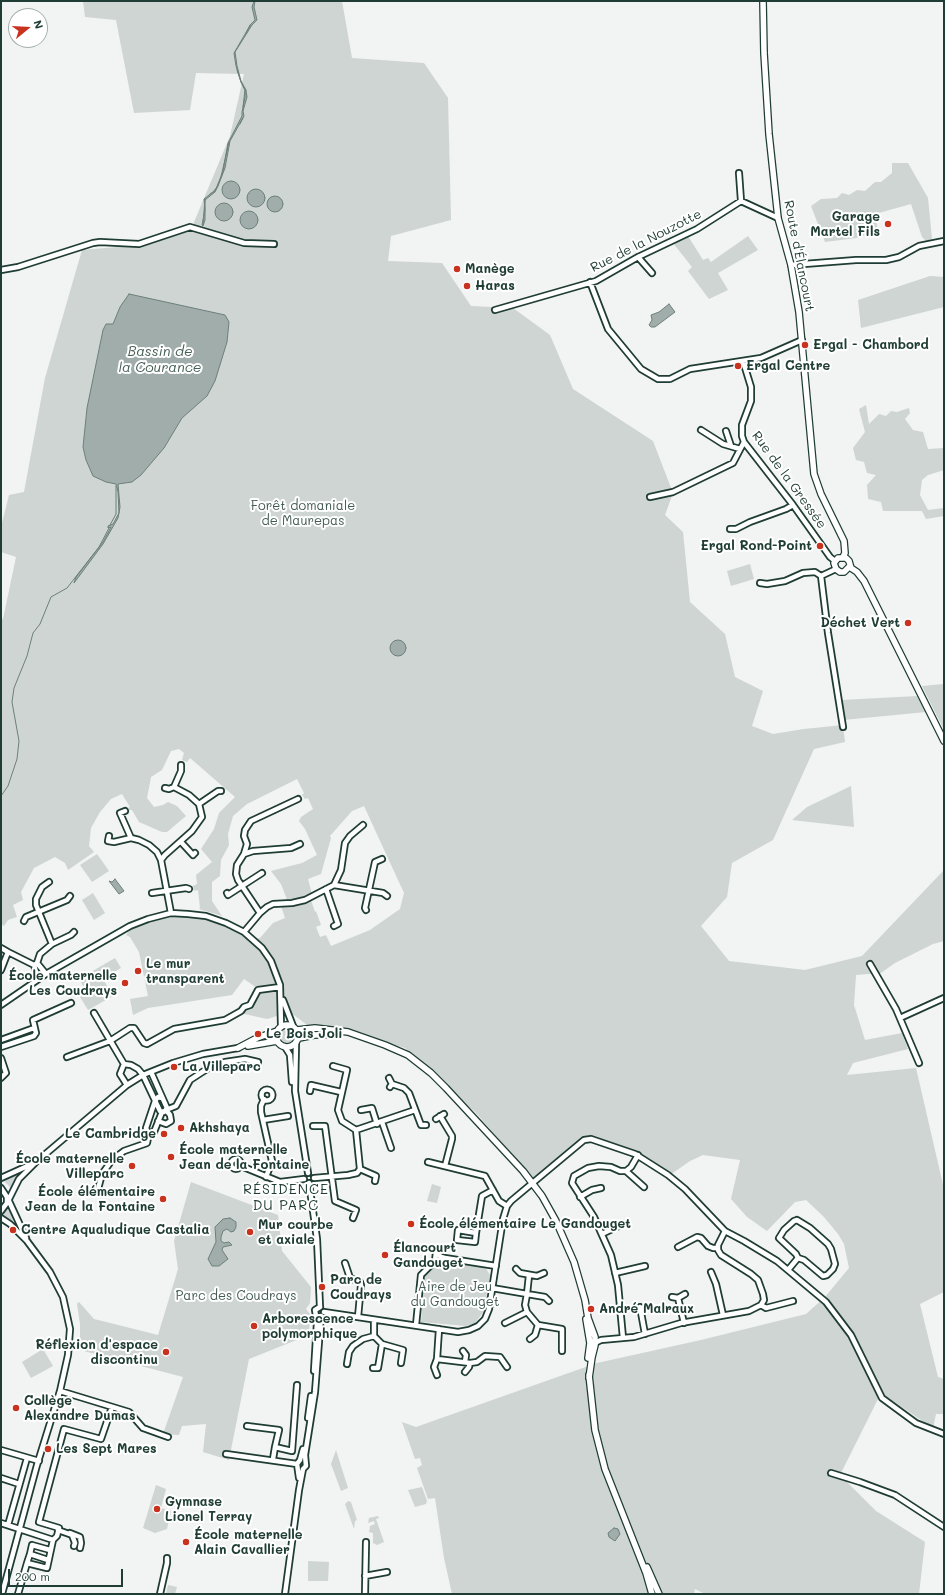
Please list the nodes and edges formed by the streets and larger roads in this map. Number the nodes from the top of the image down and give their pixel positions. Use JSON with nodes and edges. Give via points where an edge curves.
{"nodes":[{"id":1,"x":763,"y":1,"type":"edge"},
{"id":2,"x":739,"y":173,"type":"dead end"},
{"id":3,"x":741,"y":201,"type":"junction"},
{"id":4,"x":778,"y":218,"type":"junction"},
{"id":5,"x":944,"y":241,"type":"edge"},
{"id":6,"x":274,"y":244,"type":"dead end"},
{"id":7,"x":638,"y":257,"type":"junction"},
{"id":8,"x":791,"y":266,"type":"junction"},
{"id":9,"x":1,"y":270,"type":"edge"},
{"id":10,"x":652,"y":273,"type":"dead end"},
{"id":11,"x":590,"y":282,"type":"junction"},
{"id":12,"x":495,"y":310,"type":"dead end"},
{"id":13,"x":802,"y":340,"type":"junction"},
{"id":14,"x":743,"y":361,"type":"junction"},
{"id":15,"x":701,"y":430,"type":"dead end"},
{"id":16,"x":726,"y":431,"type":"dead end"},
{"id":17,"x":744,"y":442,"type":"junction"},
{"id":18,"x":731,"y":446,"type":"junction"},
{"id":19,"x":740,"y":449,"type":"junction"},
{"id":20,"x":650,"y":497,"type":"dead end"},
{"id":21,"x":792,"y":505,"type":"junction"},
{"id":22,"x":730,"y":529,"type":"dead end"},
{"id":23,"x":843,"y":557,"type":"junction"},
{"id":24,"x":835,"y":561,"type":"junction"},
{"id":25,"x":850,"y":566,"type":"junction"},
{"id":26,"x":836,"y":569,"type":"junction"},
{"id":27,"x":821,"y":576,"type":"junction"},
{"id":28,"x":760,"y":583,"type":"dead end"},
{"id":29,"x":843,"y":727,"type":"dead end"},
{"id":30,"x":944,"y":741,"type":"edge"},
{"id":31,"x":181,"y":765,"type":"dead end"},
{"id":32,"x":174,"y":787,"type":"junction"},
{"id":33,"x":165,"y":788,"type":"dead end"},
{"id":34,"x":221,"y":790,"type":"dead end"},
{"id":35,"x":298,"y":799,"type":"dead end"},
{"id":36,"x":198,"y":804,"type":"junction"},
{"id":37,"x":125,"y":811,"type":"dead end"},
{"id":38,"x":363,"y":825,"type":"dead end"},
{"id":39,"x":109,"y":836,"type":"dead end"},
{"id":40,"x":131,"y":838,"type":"junction"},
{"id":41,"x":181,"y":842,"type":"junction"},
{"id":42,"x":247,"y":844,"type":"junction"},
{"id":43,"x":300,"y":844,"type":"dead end"},
{"id":44,"x":253,"y":851,"type":"junction"},
{"id":45,"x":195,"y":853,"type":"dead end"},
{"id":46,"x":244,"y":854,"type":"junction"},
{"id":47,"x":382,"y":858,"type":"dead end"},
{"id":48,"x":161,"y":860,"type":"junction"},
{"id":49,"x":262,"y":873,"type":"dead end"},
{"id":50,"x":49,"y":882,"type":"dead end"},
{"id":51,"x":334,"y":885,"type":"junction"},
{"id":52,"x":242,"y":886,"type":"junction"},
{"id":53,"x":189,"y":889,"type":"dead end"},
{"id":54,"x":326,"y":889,"type":"junction"},
{"id":55,"x":167,"y":891,"type":"junction"},
{"id":56,"x":368,"y":891,"type":"junction"},
{"id":57,"x":152,"y":893,"type":"dead end"},
{"id":58,"x":227,"y":893,"type":"dead end"},
{"id":59,"x":70,"y":896,"type":"dead end"},
{"id":60,"x":387,"y":896,"type":"dead end"},
{"id":61,"x":366,"y":910,"type":"dead end"},
{"id":62,"x":39,"y":912,"type":"junction"},
{"id":63,"x":171,"y":913,"type":"junction"},
{"id":64,"x":260,"y":913,"type":"junction"},
{"id":65,"x":24,"y":921,"type":"dead end"},
{"id":66,"x":334,"y":926,"type":"dead end"},
{"id":67,"x":74,"y":932,"type":"dead end"},
{"id":68,"x":244,"y":932,"type":"junction"},
{"id":69,"x":52,"y":944,"type":"junction"},
{"id":70,"x":1,"y":948,"type":"edge"},
{"id":71,"x":8,"y":952,"type":"junction"},
{"id":72,"x":36,"y":964,"type":"junction"},
{"id":73,"x":870,"y":964,"type":"dead end"},
{"id":74,"x":1,"y":970,"type":"edge"},
{"id":75,"x":46,"y":974,"type":"junction"},
{"id":76,"x":38,"y":979,"type":"junction"},
{"id":77,"x":280,"y":987,"type":"junction"},
{"id":78,"x":281,"y":995,"type":"junction"},
{"id":79,"x":944,"y":998,"type":"edge"},
{"id":80,"x":71,"y":1003,"type":"dead end"},
{"id":81,"x":1,"y":1005,"type":"edge"},
{"id":82,"x":94,"y":1013,"type":"dead end"},
{"id":83,"x":900,"y":1018,"type":"junction"},
{"id":84,"x":34,"y":1028,"type":"junction"},
{"id":85,"x":295,"y":1028,"type":"junction"},
{"id":86,"x":279,"y":1029,"type":"junction"},
{"id":87,"x":357,"y":1036,"type":"junction"},
{"id":88,"x":1,"y":1040,"type":"edge"},
{"id":89,"x":110,"y":1041,"type":"junction"},
{"id":90,"x":277,"y":1041,"type":"junction"},
{"id":91,"x":297,"y":1041,"type":"junction"},
{"id":92,"x":1,"y":1047,"type":"edge"},
{"id":93,"x":286,"y":1047,"type":"junction"},
{"id":94,"x":238,"y":1048,"type":"junction"},
{"id":95,"x":67,"y":1057,"type":"dead end"},
{"id":96,"x":1,"y":1058,"type":"edge"},
{"id":97,"x":258,"y":1062,"type":"dead end"},
{"id":98,"x":919,"y":1063,"type":"dead end"},
{"id":99,"x":124,"y":1064,"type":"junction"},
{"id":100,"x":333,"y":1066,"type":"dead end"},
{"id":101,"x":151,"y":1072,"type":"junction"},
{"id":102,"x":143,"y":1075,"type":"junction"},
{"id":103,"x":1,"y":1078,"type":"edge"},
{"id":104,"x":389,"y":1078,"type":"dead end"},
{"id":105,"x":127,"y":1085,"type":"junction"},
{"id":106,"x":310,"y":1090,"type":"dead end"},
{"id":107,"x":295,"y":1091,"type":"junction"},
{"id":108,"x":341,"y":1092,"type":"junction"},
{"id":109,"x":162,"y":1098,"type":"junction"},
{"id":110,"x":264,"y":1099,"type":"dead end"},
{"id":111,"x":156,"y":1101,"type":"junction"},
{"id":112,"x":361,"y":1110,"type":"dead end"},
{"id":113,"x":415,"y":1110,"type":"junction"},
{"id":114,"x":164,"y":1111,"type":"junction"},
{"id":115,"x":288,"y":1116,"type":"dead end"},
{"id":116,"x":440,"y":1116,"type":"dead end"},
{"id":117,"x":263,"y":1120,"type":"junction"},
{"id":118,"x":158,"y":1121,"type":"junction"},
{"id":119,"x":380,"y":1123,"type":"junction"},
{"id":120,"x":422,"y":1125,"type":"dead end"},
{"id":121,"x":313,"y":1126,"type":"dead end"},
{"id":122,"x":356,"y":1130,"type":"junction"},
{"id":123,"x":149,"y":1133,"type":"junction"},
{"id":124,"x":391,"y":1148,"type":"dead end"},
{"id":125,"x":638,"y":1155,"type":"junction"},
{"id":126,"x":36,"y":1162,"type":"junction"},
{"id":127,"x":428,"y":1162,"type":"dead end"},
{"id":128,"x":240,"y":1166,"type":"dead end"},
{"id":129,"x":445,"y":1166,"type":"junction"},
{"id":130,"x":360,"y":1169,"type":"junction"},
{"id":131,"x":626,"y":1170,"type":"junction"},
{"id":132,"x":308,"y":1173,"type":"junction"},
{"id":133,"x":266,"y":1177,"type":"junction"},
{"id":134,"x":331,"y":1177,"type":"junction"},
{"id":135,"x":1,"y":1178,"type":"edge"},
{"id":136,"x":314,"y":1178,"type":"junction"},
{"id":137,"x":304,"y":1179,"type":"junction"},
{"id":138,"x":375,"y":1181,"type":"dead end"},
{"id":139,"x":532,"y":1183,"type":"junction"},
{"id":140,"x":309,"y":1184,"type":"junction"},
{"id":141,"x":644,"y":1187,"type":"dead end"},
{"id":142,"x":1,"y":1188,"type":"edge"},
{"id":143,"x":601,"y":1188,"type":"dead end"},
{"id":144,"x":98,"y":1189,"type":"dead end"},
{"id":145,"x":493,"y":1190,"type":"junction"},
{"id":146,"x":580,"y":1197,"type":"junction"},
{"id":147,"x":8,"y":1200,"type":"junction"},
{"id":148,"x":507,"y":1206,"type":"junction"},
{"id":149,"x":1,"y":1211,"type":"edge"},
{"id":150,"x":1,"y":1218,"type":"edge"},
{"id":151,"x":353,"y":1218,"type":"dead end"},
{"id":152,"x":623,"y":1224,"type":"dead end"},
{"id":153,"x":726,"y":1231,"type":"junction"},
{"id":154,"x":476,"y":1233,"type":"dead end"},
{"id":155,"x":602,"y":1234,"type":"junction"},
{"id":156,"x":27,"y":1242,"type":"junction"},
{"id":157,"x":678,"y":1247,"type":"dead end"},
{"id":158,"x":718,"y":1248,"type":"junction"},
{"id":159,"x":445,"y":1258,"type":"junction"},
{"id":160,"x":798,"y":1258,"type":"junction"},
{"id":161,"x":436,"y":1261,"type":"junction"},
{"id":162,"x":345,"y":1263,"type":"dead end"},
{"id":163,"x":496,"y":1266,"type":"junction"},
{"id":164,"x":645,"y":1266,"type":"dead end"},
{"id":165,"x":516,"y":1269,"type":"dead end"},
{"id":166,"x":788,"y":1270,"type":"junction"},
{"id":167,"x":711,"y":1272,"type":"dead end"},
{"id":168,"x":544,"y":1273,"type":"dead end"},
{"id":169,"x":615,"y":1273,"type":"junction"},
{"id":170,"x":529,"y":1275,"type":"junction"},
{"id":171,"x":492,"y":1288,"type":"junction"},
{"id":172,"x":527,"y":1294,"type":"junction"},
{"id":173,"x":685,"y":1294,"type":"dead end"},
{"id":174,"x":672,"y":1298,"type":"dead end"},
{"id":175,"x":678,"y":1298,"type":"junction"},
{"id":176,"x":549,"y":1301,"type":"dead end"},
{"id":177,"x":793,"y":1301,"type":"dead end"},
{"id":178,"x":761,"y":1305,"type":"junction"},
{"id":179,"x":320,"y":1307,"type":"junction"},
{"id":180,"x":640,"y":1307,"type":"dead end"},
{"id":181,"x":527,"y":1312,"type":"junction"},
{"id":182,"x":321,"y":1314,"type":"junction"},
{"id":183,"x":723,"y":1316,"type":"junction"},
{"id":184,"x":358,"y":1317,"type":"junction"},
{"id":185,"x":374,"y":1320,"type":"junction"},
{"id":186,"x":505,"y":1323,"type":"dead end"},
{"id":187,"x":684,"y":1323,"type":"junction"},
{"id":188,"x":416,"y":1325,"type":"junction"},
{"id":189,"x":538,"y":1325,"type":"junction"},
{"id":190,"x":439,"y":1329,"type":"junction"},
{"id":191,"x":645,"y":1334,"type":"junction"},
{"id":192,"x":374,"y":1336,"type":"junction"},
{"id":193,"x":623,"y":1338,"type":"junction"},
{"id":194,"x":530,"y":1339,"type":"dead end"},
{"id":195,"x":594,"y":1340,"type":"junction"},
{"id":196,"x":382,"y":1344,"type":"junction"},
{"id":197,"x":463,"y":1350,"type":"dead end"},
{"id":198,"x":562,"y":1351,"type":"dead end"},
{"id":199,"x":437,"y":1359,"type":"junction"},
{"id":200,"x":401,"y":1363,"type":"dead end"},
{"id":201,"x":468,"y":1363,"type":"junction"},
{"id":202,"x":347,"y":1364,"type":"dead end"},
{"id":203,"x":507,"y":1367,"type":"dead end"},
{"id":204,"x":373,"y":1368,"type":"dead end"},
{"id":205,"x":465,"y":1372,"type":"dead end"},
{"id":206,"x":437,"y":1375,"type":"dead end"},
{"id":207,"x":297,"y":1385,"type":"dead end"},
{"id":208,"x":60,"y":1391,"type":"junction"},
{"id":209,"x":112,"y":1407,"type":"junction"},
{"id":210,"x":247,"y":1426,"type":"dead end"},
{"id":211,"x":944,"y":1434,"type":"edge"},
{"id":212,"x":168,"y":1437,"type":"dead end"},
{"id":213,"x":275,"y":1447,"type":"junction"},
{"id":214,"x":1,"y":1450,"type":"edge"},
{"id":215,"x":226,"y":1454,"type":"dead end"},
{"id":216,"x":27,"y":1458,"type":"junction"},
{"id":217,"x":274,"y":1459,"type":"junction"},
{"id":218,"x":39,"y":1461,"type":"junction"},
{"id":219,"x":301,"y":1464,"type":"junction"},
{"id":220,"x":831,"y":1473,"type":"dead end"},
{"id":221,"x":1,"y":1478,"type":"edge"},
{"id":222,"x":19,"y":1484,"type":"junction"},
{"id":223,"x":1,"y":1523,"type":"edge"},
{"id":224,"x":8,"y":1525,"type":"junction"},
{"id":225,"x":944,"y":1527,"type":"edge"},
{"id":226,"x":628,"y":1528,"type":"junction"},
{"id":227,"x":20,"y":1529,"type":"junction"},
{"id":228,"x":58,"y":1530,"type":"junction"},
{"id":229,"x":70,"y":1534,"type":"junction"},
{"id":230,"x":53,"y":1540,"type":"junction"},
{"id":231,"x":366,"y":1542,"type":"dead end"},
{"id":232,"x":74,"y":1546,"type":"dead end"},
{"id":233,"x":80,"y":1548,"type":"dead end"},
{"id":234,"x":50,"y":1550,"type":"junction"},
{"id":235,"x":30,"y":1554,"type":"junction"},
{"id":236,"x":167,"y":1558,"type":"dead end"},
{"id":237,"x":48,"y":1560,"type":"junction"},
{"id":238,"x":27,"y":1563,"type":"junction"},
{"id":239,"x":387,"y":1572,"type":"dead end"},
{"id":240,"x":365,"y":1576,"type":"junction"},
{"id":241,"x":2,"y":1594,"type":"edge"},
{"id":242,"x":18,"y":1594,"type":"edge"},
{"id":243,"x":160,"y":1594,"type":"edge"},
{"id":244,"x":285,"y":1594,"type":"edge"},
{"id":245,"x":365,"y":1594,"type":"edge"},
{"id":246,"x":652,"y":1594,"type":"edge"},
{"id":247,"x":659,"y":1594,"type":"edge"}],
"edges":[{"from":1,"to":4,"type":"street","name":"Route d'Élancourt","via":[[769,134]]},
{"from":2,"to":3,"type":"street"},
{"from":3,"to":4,"type":"street"},
{"from":3,"to":7,"type":"street","name":"Rue de la Nouzotte","via":[[697,229]]},
{"from":4,"to":8,"type":"street","name":"Route d'Élancourt"},
{"from":5,"to":8,"type":"street","via":[[919,246],[899,257],[886,260]]},
{"from":6,"to":9,"type":"street","via":[[244,243],[190,227],[139,244],[93,243]]},
{"from":7,"to":10,"type":"street"},
{"from":7,"to":11,"type":"street","name":"Rue de la Nouzotte"},
{"from":8,"to":13,"type":"street","name":"Route d'Élancourt"},
{"from":11,"to":12,"type":"street","name":"Rue de la Nouzotte"},
{"from":11,"to":14,"type":"street","via":[[608,329],[641,369],[658,379],[670,379],[690,369]]},
{"from":13,"to":14,"type":"street","via":[[761,358]]},
{"from":13,"to":23,"type":"street","name":"Route d'Élancourt","via":[[814,474],[844,541]]},
{"from":14,"to":17,"type":"street","name":"Rue de la Gressée","via":[[751,387],[751,401],[742,423]]},
{"from":15,"to":18,"type":"street"},
{"from":16,"to":18,"type":"street"},
{"from":17,"to":19,"type":"street"},
{"from":17,"to":21,"type":"street","name":"Rue de la Gressée"},
{"from":18,"to":19,"type":"street"},
{"from":19,"to":20,"type":"street","via":[[734,463],[673,492]]},
{"from":21,"to":22,"type":"street","via":[[736,529]]},
{"from":21,"to":24,"type":"street","name":"Rue de la Gressée"},
{"from":23,"to":24,"type":"street"},
{"from":23,"to":25,"type":"street","via":[[848,560]]},
{"from":24,"to":26,"type":"street"},
{"from":25,"to":26,"type":"street","via":[[844,572]]},
{"from":25,"to":30,"type":"street","via":[[864,582]]},
{"from":26,"to":27,"type":"street"},
{"from":27,"to":28,"type":"street","via":[[815,572],[803,573],[785,580]]},
{"from":27,"to":29,"type":"street"},
{"from":31,"to":32,"type":"street"},
{"from":32,"to":33,"type":"street"},
{"from":32,"to":36,"type":"street","via":[[190,795]]},
{"from":34,"to":36,"type":"street"},
{"from":35,"to":42,"type":"street","via":[[251,821],[245,830]]},
{"from":36,"to":41,"type":"street","via":[[202,817]]},
{"from":37,"to":40,"type":"street","via":[[120,813]]},
{"from":38,"to":51,"type":"street","via":[[345,843],[341,870]]},
{"from":39,"to":40,"type":"street","via":[[108,841],[114,842]]},
{"from":40,"to":48,"type":"street","via":[[149,845]]},
{"from":41,"to":45,"type":"street","via":[[193,855]]},
{"from":41,"to":48,"type":"street"},
{"from":42,"to":44,"type":"street"},
{"from":42,"to":46,"type":"street"},
{"from":43,"to":44,"type":"street","via":[[291,848]]},
{"from":44,"to":46,"type":"street"},
{"from":46,"to":52,"type":"street","via":[[236,870]]},
{"from":47,"to":56,"type":"street","via":[[375,862]]},
{"from":48,"to":55,"type":"street"},
{"from":49,"to":52,"type":"street"},
{"from":50,"to":62,"type":"street","via":[[42,887],[36,899]]},
{"from":51,"to":54,"type":"street"},
{"from":51,"to":56,"type":"street"},
{"from":52,"to":58,"type":"street","via":[[228,895]]},
{"from":52,"to":64,"type":"street"},
{"from":53,"to":55,"type":"street"},
{"from":54,"to":64,"type":"street","via":[[305,900],[273,904]]},
{"from":54,"to":66,"type":"street","via":[[338,924]]},
{"from":55,"to":57,"type":"street"},
{"from":55,"to":63,"type":"street"},
{"from":56,"to":60,"type":"street"},
{"from":56,"to":61,"type":"street"},
{"from":59,"to":62,"type":"street","via":[[67,900]]},
{"from":62,"to":65,"type":"street","via":[[26,917]]},
{"from":62,"to":69,"type":"street"},
{"from":63,"to":68,"type":"street","via":[[206,916]]},
{"from":63,"to":75,"type":"street","via":[[130,926]]},
{"from":64,"to":68,"type":"street"},
{"from":67,"to":69,"type":"street"},
{"from":68,"to":77,"type":"street","via":[[262,948],[271,961]]},
{"from":69,"to":72,"type":"street","via":[[40,954]]},
{"from":70,"to":71,"type":"street"},
{"from":71,"to":72,"type":"street"},
{"from":71,"to":74,"type":"street"},
{"from":72,"to":75,"type":"street"},
{"from":72,"to":76,"type":"street"},
{"from":73,"to":83,"type":"street"},
{"from":75,"to":76,"type":"street"},
{"from":76,"to":81,"type":"street"},
{"from":77,"to":78,"type":"street"},
{"from":77,"to":89,"type":"street","via":[[258,990],[250,1005],[225,1020],[174,1029],[147,1044],[134,1028]]},
{"from":78,"to":85,"type":"street"},
{"from":78,"to":86,"type":"street"},
{"from":79,"to":83,"type":"street"},
{"from":80,"to":84,"type":"street","via":[[33,1020]]},
{"from":82,"to":89,"type":"street"},
{"from":83,"to":98,"type":"street"},
{"from":84,"to":88,"type":"street"},
{"from":84,"to":92,"type":"street","via":[[34,1036]]},
{"from":85,"to":86,"type":"street","via":[[287,1024]]},
{"from":85,"to":87,"type":"street","via":[[348,1032]]},
{"from":85,"to":91,"type":"street"},
{"from":86,"to":90,"type":"street"},
{"from":86,"to":94,"type":"street"},
{"from":87,"to":91,"type":"street","via":[[314,1035]]},
{"from":87,"to":139,"type":"street","via":[[408,1055],[431,1073]]},
{"from":89,"to":95,"type":"street"},
{"from":89,"to":99,"type":"street"},
{"from":90,"to":93,"type":"street"},
{"from":90,"to":94,"type":"street"},
{"from":91,"to":93,"type":"street","via":[[291,1047]]},
{"from":91,"to":107,"type":"street"},
{"from":93,"to":107,"type":"street","via":[[290,1054]]},
{"from":94,"to":101,"type":"street","via":[[188,1058]]},
{"from":96,"to":103,"type":"street","via":[[6,1073]]},
{"from":97,"to":114,"type":"street","via":[[225,1062],[210,1067],[190,1080],[176,1106]]},
{"from":99,"to":102,"type":"street","via":[[138,1069]]},
{"from":99,"to":105,"type":"street","via":[[120,1074]]},
{"from":100,"to":108,"type":"street","via":[[347,1070]]},
{"from":101,"to":102,"type":"street"},
{"from":101,"to":109,"type":"street"},
{"from":102,"to":105,"type":"street"},
{"from":102,"to":111,"type":"street"},
{"from":104,"to":113,"type":"street","via":[[391,1085],[404,1088],[409,1093]]},
{"from":105,"to":126,"type":"street"},
{"from":106,"to":108,"type":"street","via":[[311,1085]]},
{"from":107,"to":132,"type":"street"},
{"from":108,"to":122,"type":"street","via":[[339,1115],[342,1121]]},
{"from":109,"to":111,"type":"street"},
{"from":109,"to":114,"type":"street","via":[[167,1108]]},
{"from":110,"to":117,"type":"street","via":[[261,1106]]},
{"from":111,"to":114,"type":"street"},
{"from":111,"to":123,"type":"street","via":[[146,1128]]},
{"from":112,"to":119,"type":"street","via":[[372,1108]]},
{"from":113,"to":119,"type":"street"},
{"from":113,"to":120,"type":"street"},
{"from":114,"to":118,"type":"street"},
{"from":114,"to":118,"type":"street","via":[[170,1116],[171,1121],[166,1124]]},
{"from":115,"to":117,"type":"street"},
{"from":116,"to":129,"type":"street","via":[[452,1136]]},
{"from":117,"to":133,"type":"street","via":[[272,1161]]},
{"from":118,"to":123,"type":"street","via":[[154,1132]]},
{"from":119,"to":122,"type":"street"},
{"from":119,"to":124,"type":"street"},
{"from":121,"to":134,"type":"street","via":[[327,1124]]},
{"from":122,"to":130,"type":"street"},
{"from":123,"to":144,"type":"street","via":[[147,1143],[124,1151],[112,1160],[102,1174]]},
{"from":125,"to":131,"type":"street","via":[[631,1167]]},
{"from":125,"to":139,"type":"street","via":[[591,1139],[584,1140]]},
{"from":125,"to":153,"type":"street","via":[[668,1174]]},
{"from":126,"to":135,"type":"street"},
{"from":126,"to":147,"type":"street","via":[[19,1178]]},
{"from":127,"to":129,"type":"street"},
{"from":128,"to":133,"type":"street"},
{"from":129,"to":145,"type":"street","via":[[486,1176]]},
{"from":130,"to":134,"type":"street","via":[[357,1173]]},
{"from":130,"to":138,"type":"street","via":[[376,1176]]},
{"from":131,"to":141,"type":"street"},
{"from":131,"to":146,"type":"street","via":[[599,1166],[578,1173],[572,1183]]},
{"from":132,"to":136,"type":"street"},
{"from":132,"to":137,"type":"street"},
{"from":133,"to":137,"type":"street","via":[[280,1182]]},
{"from":134,"to":136,"type":"street"},
{"from":134,"to":151,"type":"street","via":[[335,1201],[356,1210]]},
{"from":136,"to":140,"type":"street"},
{"from":137,"to":140,"type":"street"},
{"from":139,"to":148,"type":"street"},
{"from":139,"to":195,"type":"street","via":[[549,1208],[574,1262]]},
{"from":140,"to":179,"type":"street","via":[[317,1239]]},
{"from":142,"to":147,"type":"street"},
{"from":143,"to":146,"type":"street"},
{"from":145,"to":148,"type":"street","via":[[499,1201]]},
{"from":145,"to":154,"type":"street","via":[[482,1196]]},
{"from":146,"to":155,"type":"street"},
{"from":147,"to":149,"type":"street"},
{"from":147,"to":156,"type":"street"},
{"from":148,"to":163,"type":"street"},
{"from":150,"to":156,"type":"street"},
{"from":152,"to":155,"type":"street"},
{"from":153,"to":158,"type":"street"},
{"from":153,"to":166,"type":"street"},
{"from":155,"to":169,"type":"street"},
{"from":156,"to":208,"type":"street","via":[[50,1272],[63,1297],[67,1312],[69,1342]]},
{"from":157,"to":158,"type":"street","via":[[697,1237],[702,1238],[708,1246]]},
{"from":158,"to":178,"type":"street","via":[[721,1255],[758,1280],[764,1300]]},
{"from":159,"to":161,"type":"street"},
{"from":159,"to":161,"type":"street","via":[[436,1252]]},
{"from":159,"to":163,"type":"street"},
{"from":160,"to":160,"type":"street","via":[[823,1276],[827,1275],[835,1264],[828,1244],[797,1220],[784,1230],[779,1238]]},
{"from":160,"to":166,"type":"street"},
{"from":161,"to":188,"type":"street","via":[[421,1275]]},
{"from":162,"to":184,"type":"street","via":[[350,1278],[361,1285]]},
{"from":163,"to":171,"type":"street"},
{"from":164,"to":169,"type":"street"},
{"from":165,"to":170,"type":"street"},
{"from":166,"to":211,"type":"street","via":[[826,1302],[851,1335],[882,1398],[916,1423]]},
{"from":167,"to":183,"type":"street"},
{"from":168,"to":170,"type":"street","via":[[537,1276]]},
{"from":169,"to":193,"type":"street"},
{"from":170,"to":172,"type":"street"},
{"from":171,"to":172,"type":"street"},
{"from":171,"to":190,"type":"street","via":[[487,1315],[478,1326],[464,1331]]},
{"from":172,"to":176,"type":"street","via":[[545,1297]]},
{"from":172,"to":181,"type":"street","via":[[524,1305]]},
{"from":173,"to":175,"type":"street"},
{"from":174,"to":175,"type":"street"},
{"from":175,"to":187,"type":"street"},
{"from":177,"to":178,"type":"street","via":[[766,1308]]},
{"from":178,"to":183,"type":"street"},
{"from":179,"to":182,"type":"street","via":[[323,1309]]},
{"from":179,"to":182,"type":"street","via":[[314,1310]]},
{"from":180,"to":191,"type":"street"},
{"from":181,"to":186,"type":"street"},
{"from":181,"to":189,"type":"street"},
{"from":182,"to":184,"type":"street"},
{"from":182,"to":219,"type":"street"},
{"from":183,"to":187,"type":"street"},
{"from":184,"to":185,"type":"street"},
{"from":185,"to":188,"type":"street"},
{"from":185,"to":192,"type":"street"},
{"from":187,"to":191,"type":"street"},
{"from":188,"to":190,"type":"street"},
{"from":189,"to":194,"type":"street","via":[[535,1335]]},
{"from":189,"to":198,"type":"street","via":[[562,1329]]},
{"from":190,"to":199,"type":"street"},
{"from":191,"to":193,"type":"street"},
{"from":192,"to":196,"type":"street"},
{"from":192,"to":202,"type":"street","via":[[363,1339],[354,1346]]},
{"from":193,"to":195,"type":"street"},
{"from":195,"to":226,"type":"street","via":[[588,1358],[597,1443]]},
{"from":196,"to":200,"type":"street","via":[[403,1350]]},
{"from":196,"to":204,"type":"street","via":[[378,1368]]},
{"from":197,"to":201,"type":"street"},
{"from":199,"to":201,"type":"street"},
{"from":199,"to":206,"type":"street","via":[[434,1367]]},
{"from":201,"to":203,"type":"street","via":[[477,1362],[485,1356],[500,1358]]},
{"from":201,"to":205,"type":"street","via":[[470,1367]]},
{"from":207,"to":213,"type":"street","via":[[292,1451]]},
{"from":208,"to":209,"type":"street"},
{"from":208,"to":218,"type":"street"},
{"from":209,"to":212,"type":"street","via":[[129,1412],[143,1428]]},
{"from":209,"to":228,"type":"street","via":[[101,1439],[64,1429],[39,1522],[59,1528]]},
{"from":210,"to":213,"type":"street","via":[[279,1430]]},
{"from":213,"to":217,"type":"street"},
{"from":214,"to":216,"type":"street"},
{"from":215,"to":217,"type":"street"},
{"from":216,"to":218,"type":"street"},
{"from":216,"to":222,"type":"street"},
{"from":217,"to":219,"type":"street"},
{"from":218,"to":227,"type":"street"},
{"from":219,"to":244,"type":"street"},
{"from":220,"to":225,"type":"street","via":[[895,1495]]},
{"from":221,"to":222,"type":"street"},
{"from":222,"to":224,"type":"street"},
{"from":223,"to":224,"type":"street"},
{"from":224,"to":227,"type":"street"},
{"from":226,"to":246,"type":"street"},
{"from":226,"to":247,"type":"street"},
{"from":227,"to":230,"type":"street"},
{"from":227,"to":241,"type":"street"},
{"from":228,"to":229,"type":"street"},
{"from":228,"to":230,"type":"street"},
{"from":229,"to":232,"type":"street","via":[[74,1539]]},
{"from":229,"to":233,"type":"street","via":[[80,1537]]},
{"from":230,"to":234,"type":"street"},
{"from":231,"to":240,"type":"street"},
{"from":234,"to":235,"type":"street","via":[[32,1545]]},
{"from":234,"to":237,"type":"street"},
{"from":235,"to":237,"type":"street"},
{"from":235,"to":238,"type":"street"},
{"from":236,"to":243,"type":"street"},
{"from":237,"to":238,"type":"street","via":[[47,1568]]},
{"from":238,"to":242,"type":"street"},
{"from":239,"to":240,"type":"street"},
{"from":240,"to":245,"type":"street"}]}
